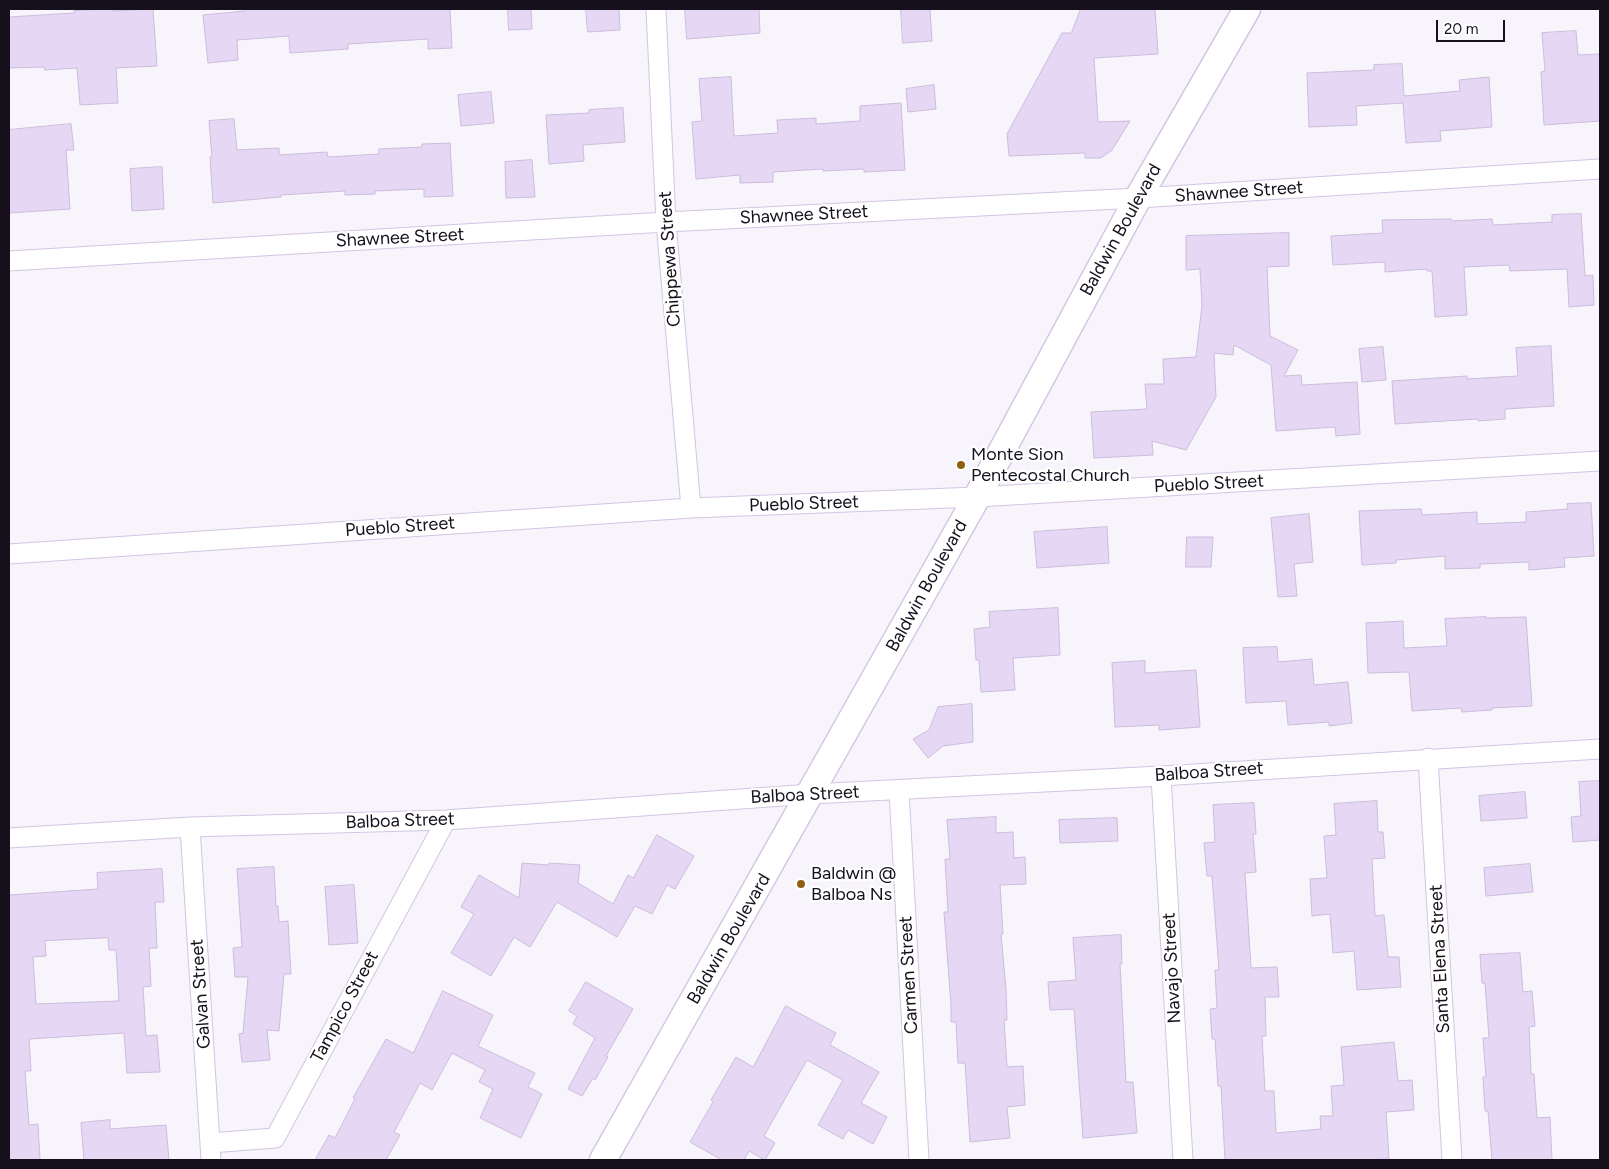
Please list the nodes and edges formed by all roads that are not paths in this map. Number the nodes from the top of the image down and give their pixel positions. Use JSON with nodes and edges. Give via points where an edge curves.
{"nodes":[{"id":1,"x":656,"y":9,"type":"edge"},
{"id":2,"x":1247,"y":9,"type":"edge"},
{"id":3,"x":1600,"y":170,"type":"edge"},
{"id":4,"x":1138,"y":198,"type":"junction"},
{"id":5,"x":666,"y":222,"type":"junction"},
{"id":6,"x":9,"y":261,"type":"edge"},
{"id":7,"x":1600,"y":461,"type":"edge"},
{"id":8,"x":977,"y":497,"type":"junction"},
{"id":9,"x":691,"y":508,"type":"junction"},
{"id":10,"x":9,"y":554,"type":"edge"},
{"id":11,"x":1600,"y":749,"type":"edge"},
{"id":12,"x":1428,"y":758,"type":"junction"},
{"id":13,"x":1160,"y":776,"type":"junction"},
{"id":14,"x":899,"y":790,"type":"junction"},
{"id":15,"x":811,"y":794,"type":"junction"},
{"id":16,"x":446,"y":820,"type":"junction"},
{"id":17,"x":190,"y":827,"type":"junction"},
{"id":18,"x":9,"y":838,"type":"edge"},
{"id":19,"x":211,"y":1152,"type":"edge"},
{"id":20,"x":603,"y":1160,"type":"edge"},
{"id":21,"x":919,"y":1160,"type":"edge"},
{"id":22,"x":1183,"y":1160,"type":"edge"},
{"id":23,"x":1452,"y":1160,"type":"edge"}],
"edges":[{"from":1,"to":5,"type":"street","name":"Chippewa Street"},
{"from":2,"to":4,"type":"main road","name":"Baldwin Boulevard"},
{"from":3,"to":4,"type":"street","name":"Shawnee Street"},
{"from":4,"to":5,"type":"street","name":"Shawnee Street"},
{"from":4,"to":8,"type":"main road","name":"Baldwin Boulevard"},
{"from":5,"to":6,"type":"street","name":"Shawnee Street"},
{"from":5,"to":9,"type":"street","name":"Chippewa Street"},
{"from":7,"to":8,"type":"street","name":"Pueblo Street"},
{"from":8,"to":9,"type":"street","name":"Pueblo Street"},
{"from":8,"to":15,"type":"main road","name":"Baldwin Boulevard"},
{"from":9,"to":10,"type":"street","name":"Pueblo Street"},
{"from":11,"to":12,"type":"street","name":"Balboa Street"},
{"from":12,"to":13,"type":"street","name":"Balboa Street"},
{"from":12,"to":23,"type":"street","name":"Santa Elena Street"},
{"from":13,"to":14,"type":"street","name":"Balboa Street"},
{"from":13,"to":22,"type":"street","name":"Navajo Street"},
{"from":14,"to":15,"type":"street","name":"Balboa Street"},
{"from":14,"to":21,"type":"street","name":"Carmen Street"},
{"from":15,"to":16,"type":"street","name":"Balboa Street"},
{"from":15,"to":20,"type":"main road","name":"Baldwin Boulevard"},
{"from":16,"to":17,"type":"street","name":"Balboa Street"},
{"from":16,"to":19,"type":"street","name":"Tampico Street","via":[[275,1138]]},
{"from":17,"to":18,"type":"street","name":"Balboa Street"},
{"from":17,"to":19,"type":"street","name":"Galvan Street"}]}
